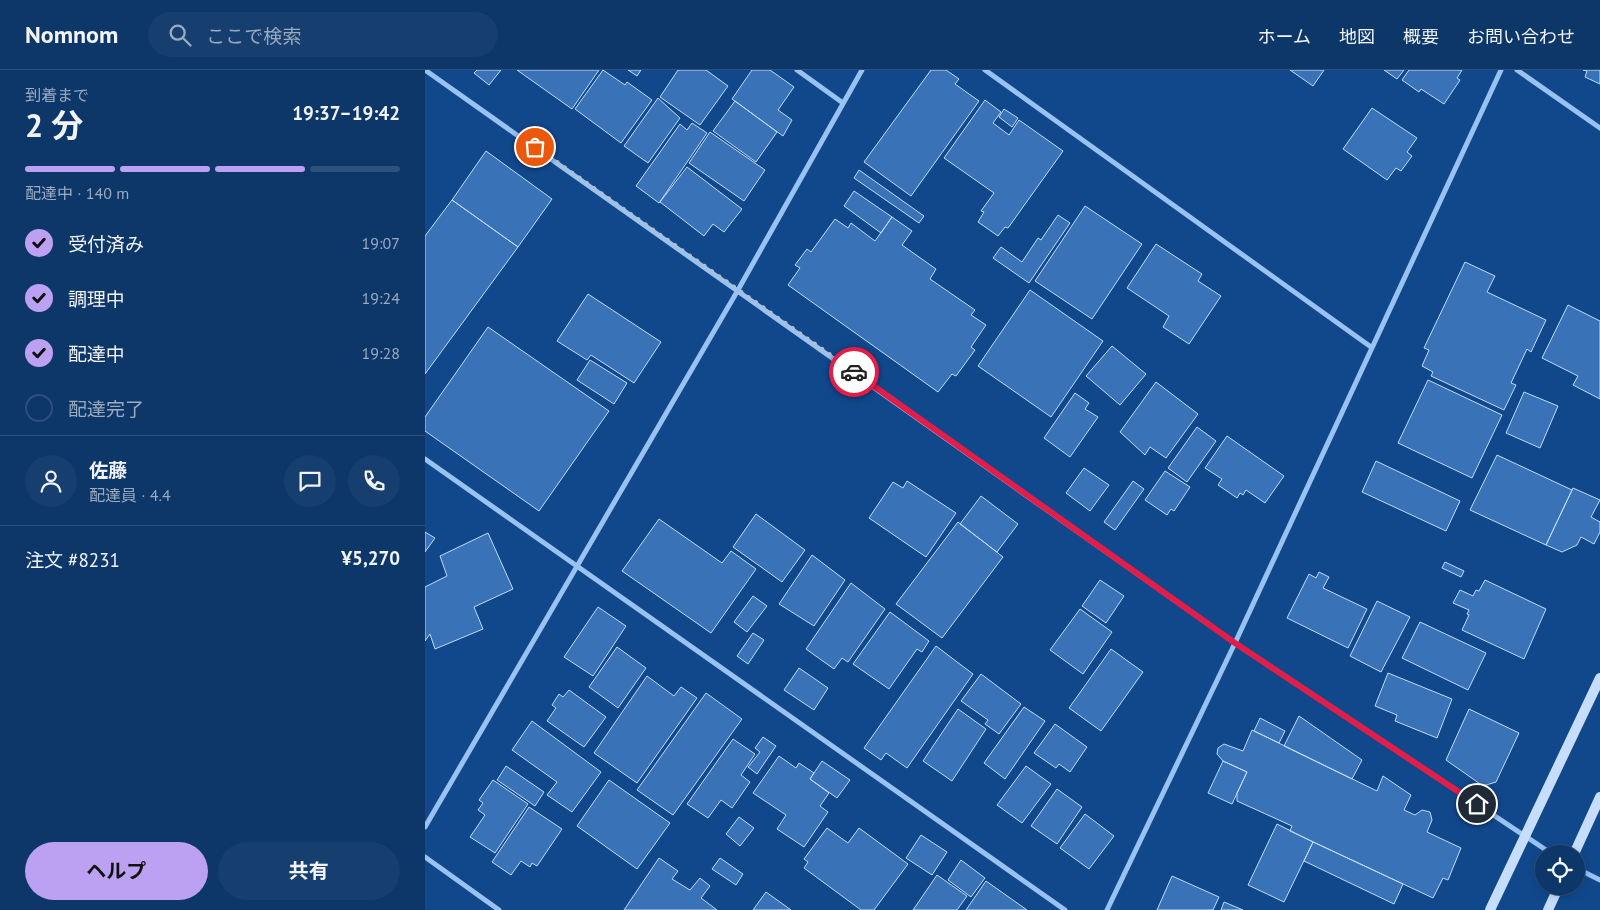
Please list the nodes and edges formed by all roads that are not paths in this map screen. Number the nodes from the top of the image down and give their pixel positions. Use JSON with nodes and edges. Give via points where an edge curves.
{"nodes":[{"id":1,"x":425,"y":70,"type":"edge"},
{"id":2,"x":797,"y":70,"type":"edge"},
{"id":3,"x":862,"y":70,"type":"edge"},
{"id":4,"x":985,"y":70,"type":"edge"},
{"id":5,"x":1501,"y":70,"type":"edge"},
{"id":6,"x":1517,"y":70,"type":"edge"},
{"id":7,"x":843,"y":103,"type":"junction"},
{"id":8,"x":1600,"y":128,"type":"edge"},
{"id":9,"x":738,"y":290,"type":"junction"},
{"id":10,"x":1371,"y":347,"type":"junction"},
{"id":11,"x":425,"y":459,"type":"edge"},
{"id":12,"x":576,"y":564,"type":"junction"},
{"id":13,"x":1235,"y":643,"type":"junction"},
{"id":14,"x":1600,"y":678,"type":"edge"},
{"id":15,"x":1600,"y":798,"type":"edge"},
{"id":16,"x":425,"y":827,"type":"edge"},
{"id":17,"x":1525,"y":836,"type":"junction"},
{"id":18,"x":1538,"y":845,"type":"edge"},
{"id":19,"x":1578,"y":845,"type":"edge"},
{"id":20,"x":425,"y":857,"type":"edge"},
{"id":21,"x":1585,"y":872,"type":"edge"},
{"id":22,"x":1600,"y":880,"type":"edge"},
{"id":23,"x":1555,"y":895,"type":"edge"},
{"id":24,"x":499,"y":910,"type":"edge"},
{"id":25,"x":1065,"y":910,"type":"edge"},
{"id":26,"x":1107,"y":910,"type":"edge"},
{"id":27,"x":1490,"y":910,"type":"edge"},
{"id":28,"x":1548,"y":910,"type":"edge"}],
"edges":[{"from":1,"to":9,"type":"street"},
{"from":2,"to":7,"type":"street"},
{"from":3,"to":7,"type":"street"},
{"from":4,"to":10,"type":"street"},
{"from":5,"to":10,"type":"street"},
{"from":6,"to":8,"type":"street"},
{"from":7,"to":9,"type":"street"},
{"from":9,"to":12,"type":"street"},
{"from":9,"to":13,"type":"street"},
{"from":10,"to":13,"type":"street"},
{"from":11,"to":12,"type":"street"},
{"from":12,"to":16,"type":"street"},
{"from":12,"to":25,"type":"street"},
{"from":13,"to":17,"type":"street"},
{"from":13,"to":26,"type":"street"},
{"from":14,"to":17,"type":"street"},
{"from":15,"to":19,"type":"street"},
{"from":17,"to":18,"type":"street"},
{"from":17,"to":27,"type":"street"},
{"from":20,"to":24,"type":"street"},
{"from":21,"to":22,"type":"street"},
{"from":23,"to":28,"type":"street"}]}
